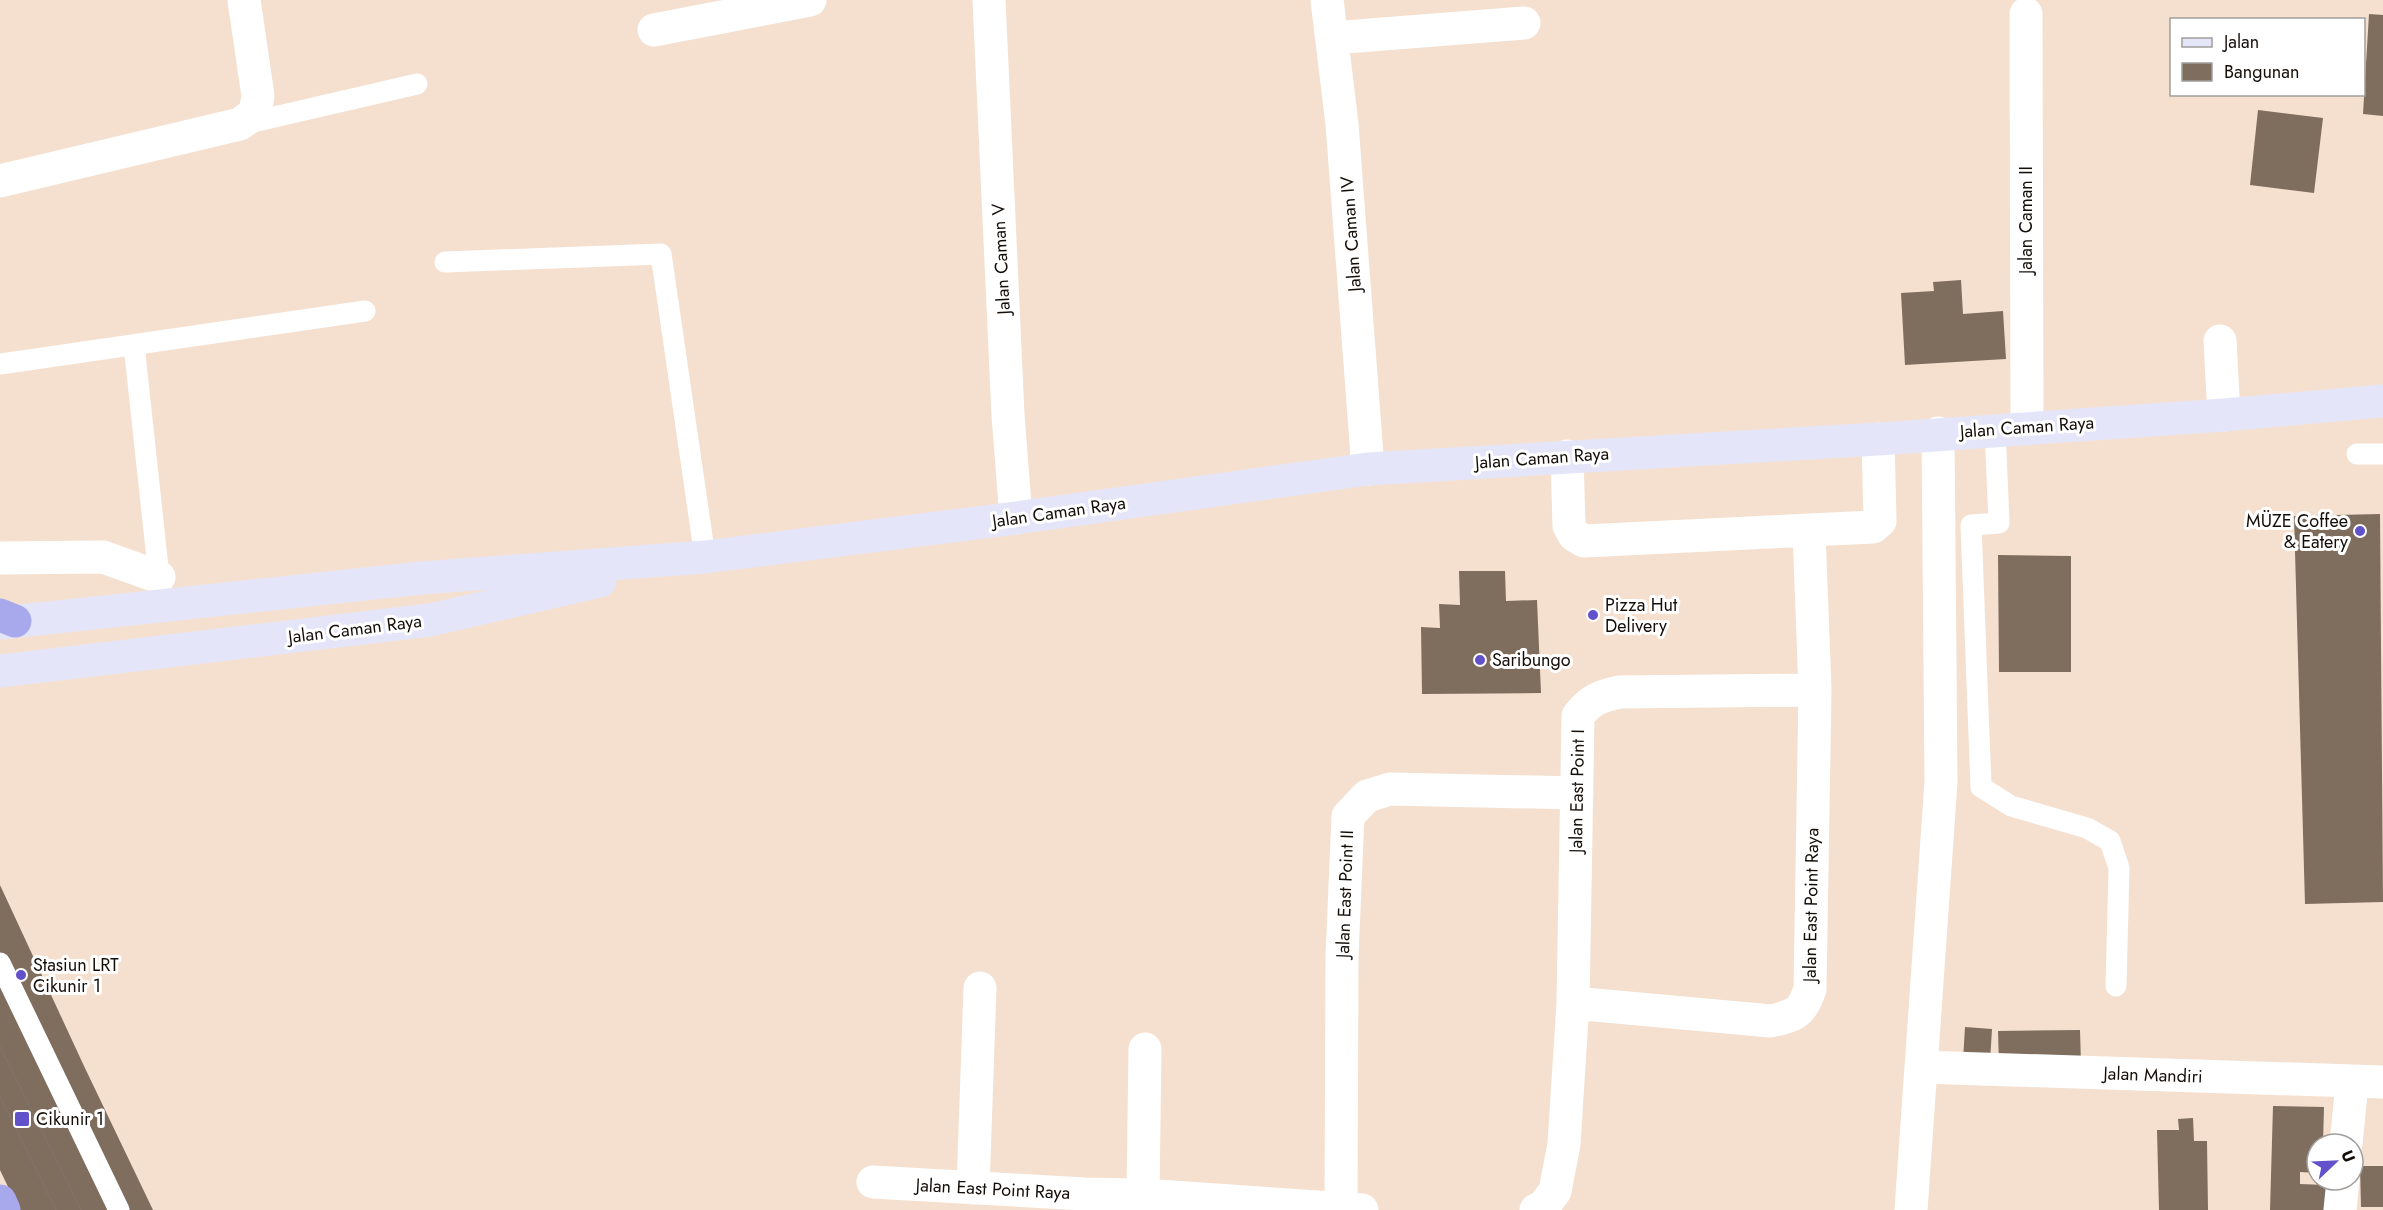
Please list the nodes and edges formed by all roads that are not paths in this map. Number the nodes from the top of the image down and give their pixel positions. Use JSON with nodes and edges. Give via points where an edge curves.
{"nodes":[{"id":1,"x":244,"y":0,"type":"edge"},
{"id":2,"x":810,"y":0,"type":"edge"},
{"id":3,"x":989,"y":0,"type":"edge"},
{"id":4,"x":1327,"y":0,"type":"edge"},
{"id":5,"x":2026,"y":14,"type":"dead end"},
{"id":6,"x":1524,"y":23,"type":"dead end"},
{"id":7,"x":654,"y":30,"type":"dead end"},
{"id":8,"x":1332,"y":38,"type":"junction"},
{"id":9,"x":417,"y":84,"type":"dead end"},
{"id":10,"x":240,"y":124,"type":"junction"},
{"id":11,"x":0,"y":181,"type":"edge"},
{"id":12,"x":445,"y":262,"type":"dead end"},
{"id":13,"x":365,"y":311,"type":"dead end"},
{"id":14,"x":2220,"y":341,"type":"dead end"},
{"id":15,"x":134,"y":345,"type":"junction"},
{"id":16,"x":0,"y":364,"type":"edge"},
{"id":17,"x":2383,"y":401,"type":"edge"},
{"id":18,"x":2224,"y":415,"type":"junction"},
{"id":19,"x":2011,"y":428,"type":"junction"},
{"id":20,"x":1938,"y":433,"type":"junction"},
{"id":21,"x":1878,"y":439,"type":"junction"},
{"id":22,"x":2383,"y":453,"type":"edge"},
{"id":23,"x":2357,"y":454,"type":"dead end"},
{"id":24,"x":1567,"y":456,"type":"junction"},
{"id":25,"x":1368,"y":469,"type":"junction"},
{"id":26,"x":1016,"y":518,"type":"junction"},
{"id":27,"x":1809,"y":531,"type":"junction"},
{"id":28,"x":705,"y":557,"type":"junction"},
{"id":29,"x":0,"y":558,"type":"edge"},
{"id":30,"x":421,"y":578,"type":"junction"},
{"id":31,"x":160,"y":591,"type":"junction"},
{"id":32,"x":5,"y":620,"type":"edge"},
{"id":33,"x":430,"y":620,"type":"junction"},
{"id":34,"x":0,"y":671,"type":"edge"},
{"id":35,"x":1815,"y":690,"type":"junction"},
{"id":36,"x":1576,"y":793,"type":"junction"},
{"id":37,"x":0,"y":963,"type":"edge"},
{"id":38,"x":2116,"y":986,"type":"dead end"},
{"id":39,"x":980,"y":988,"type":"dead end"},
{"id":40,"x":1573,"y":1003,"type":"junction"},
{"id":41,"x":1145,"y":1049,"type":"dead end"},
{"id":42,"x":1922,"y":1067,"type":"junction"},
{"id":43,"x":2367,"y":1083,"type":"edge"},
{"id":44,"x":2350,"y":1132,"type":"edge"},
{"id":45,"x":873,"y":1182,"type":"dead end"},
{"id":46,"x":973,"y":1188,"type":"junction"},
{"id":47,"x":2342,"y":1192,"type":"edge"},
{"id":48,"x":1143,"y":1194,"type":"junction"},
{"id":49,"x":909,"y":1197,"type":"edge"},
{"id":50,"x":0,"y":1201,"type":"edge"},
{"id":51,"x":1084,"y":1202,"type":"edge"},
{"id":52,"x":1251,"y":1207,"type":"edge"},
{"id":53,"x":4,"y":1210,"type":"edge"},
{"id":54,"x":119,"y":1210,"type":"edge"},
{"id":55,"x":1352,"y":1210,"type":"edge"},
{"id":56,"x":1536,"y":1210,"type":"edge"},
{"id":57,"x":1911,"y":1210,"type":"edge"},
{"id":58,"x":2340,"y":1210,"type":"edge"}],
"edges":[{"from":1,"to":10,"type":"street","via":[[258,96],[255,113]]},
{"from":2,"to":7,"type":"street"},
{"from":3,"to":26,"type":"street","name":"Jalan Caman V"},
{"from":4,"to":8,"type":"street","name":"Jalan Caman IV"},
{"from":5,"to":19,"type":"street","name":"Jalan Caman II"},
{"from":6,"to":8,"type":"street"},
{"from":8,"to":25,"type":"street","name":"Jalan Caman IV"},
{"from":9,"to":10,"type":"lane"},
{"from":10,"to":11,"type":"street"},
{"from":12,"to":28,"type":"lane","via":[[661,254]]},
{"from":13,"to":15,"type":"lane"},
{"from":14,"to":18,"type":"street"},
{"from":15,"to":16,"type":"lane"},
{"from":15,"to":31,"type":"lane"},
{"from":17,"to":18,"type":"main road","name":"Jalan Caman Raya"},
{"from":18,"to":19,"type":"main road","name":"Jalan Caman Raya"},
{"from":19,"to":20,"type":"main road","name":"Jalan Caman Raya"},
{"from":19,"to":38,"type":"lane","via":[[1999,523],[1971,525],[1981,787],[2011,806],[2086,828],[2110,841],[2119,868]]},
{"from":20,"to":21,"type":"main road","name":"Jalan Caman Raya"},
{"from":20,"to":42,"type":"street","via":[[1941,782]]},
{"from":21,"to":24,"type":"main road","name":"Jalan Caman Raya"},
{"from":21,"to":27,"type":"street","via":[[1880,520],[1873,527]]},
{"from":22,"to":23,"type":"lane"},
{"from":24,"to":25,"type":"main road","name":"Jalan Caman Raya"},
{"from":24,"to":27,"type":"street","via":[[1569,525],[1584,542]]},
{"from":25,"to":26,"type":"main road","name":"Jalan Caman Raya"},
{"from":26,"to":28,"type":"main road","name":"Jalan Caman Raya"},
{"from":27,"to":35,"type":"street","name":"Jalan East Point Raya"},
{"from":28,"to":30,"type":"main road","name":"Jalan Caman Raya"},
{"from":28,"to":33,"type":"main road","name":"Jalan Caman Raya"},
{"from":29,"to":31,"type":"street","via":[[103,557]]},
{"from":30,"to":31,"type":"main road","name":"Jalan Caman Raya"},
{"from":30,"to":33,"type":"main road","via":[[438,590],[442,601]]},
{"from":31,"to":32,"type":"main road","name":"Jalan Caman Raya"},
{"from":33,"to":34,"type":"main road","name":"Jalan Caman Raya"},
{"from":35,"to":36,"type":"street","name":"Jalan East Point I","via":[[1620,692],[1599,697],[1578,716]]},
{"from":35,"to":40,"type":"street","name":"Jalan East Point Raya","via":[[1810,989],[1804,1007],[1792,1016],[1771,1021]]},
{"from":36,"to":40,"type":"street","name":"Jalan East Point I"},
{"from":36,"to":55,"type":"street","name":"Jalan East Point II","via":[[1390,789],[1367,796],[1348,816],[1342,956]]},
{"from":37,"to":54,"type":"lane"},
{"from":39,"to":46,"type":"street"},
{"from":40,"to":56,"type":"street","via":[[1564,1144],[1555,1191]]},
{"from":41,"to":48,"type":"street"},
{"from":42,"to":43,"type":"street","name":"Jalan Mandiri"},
{"from":42,"to":57,"type":"street"},
{"from":43,"to":44,"type":"street"},
{"from":45,"to":49,"type":"street","name":"Jalan East Point Raya"},
{"from":46,"to":49,"type":"street","name":"Jalan East Point Raya"},
{"from":46,"to":51,"type":"street","name":"Jalan East Point Raya"},
{"from":47,"to":58,"type":"street"},
{"from":48,"to":51,"type":"street","name":"Jalan East Point Raya"},
{"from":48,"to":52,"type":"street","name":"Jalan East Point Raya"},
{"from":50,"to":53,"type":"highway"},
{"from":52,"to":55,"type":"street","name":"Jalan East Point Raya"}]}
